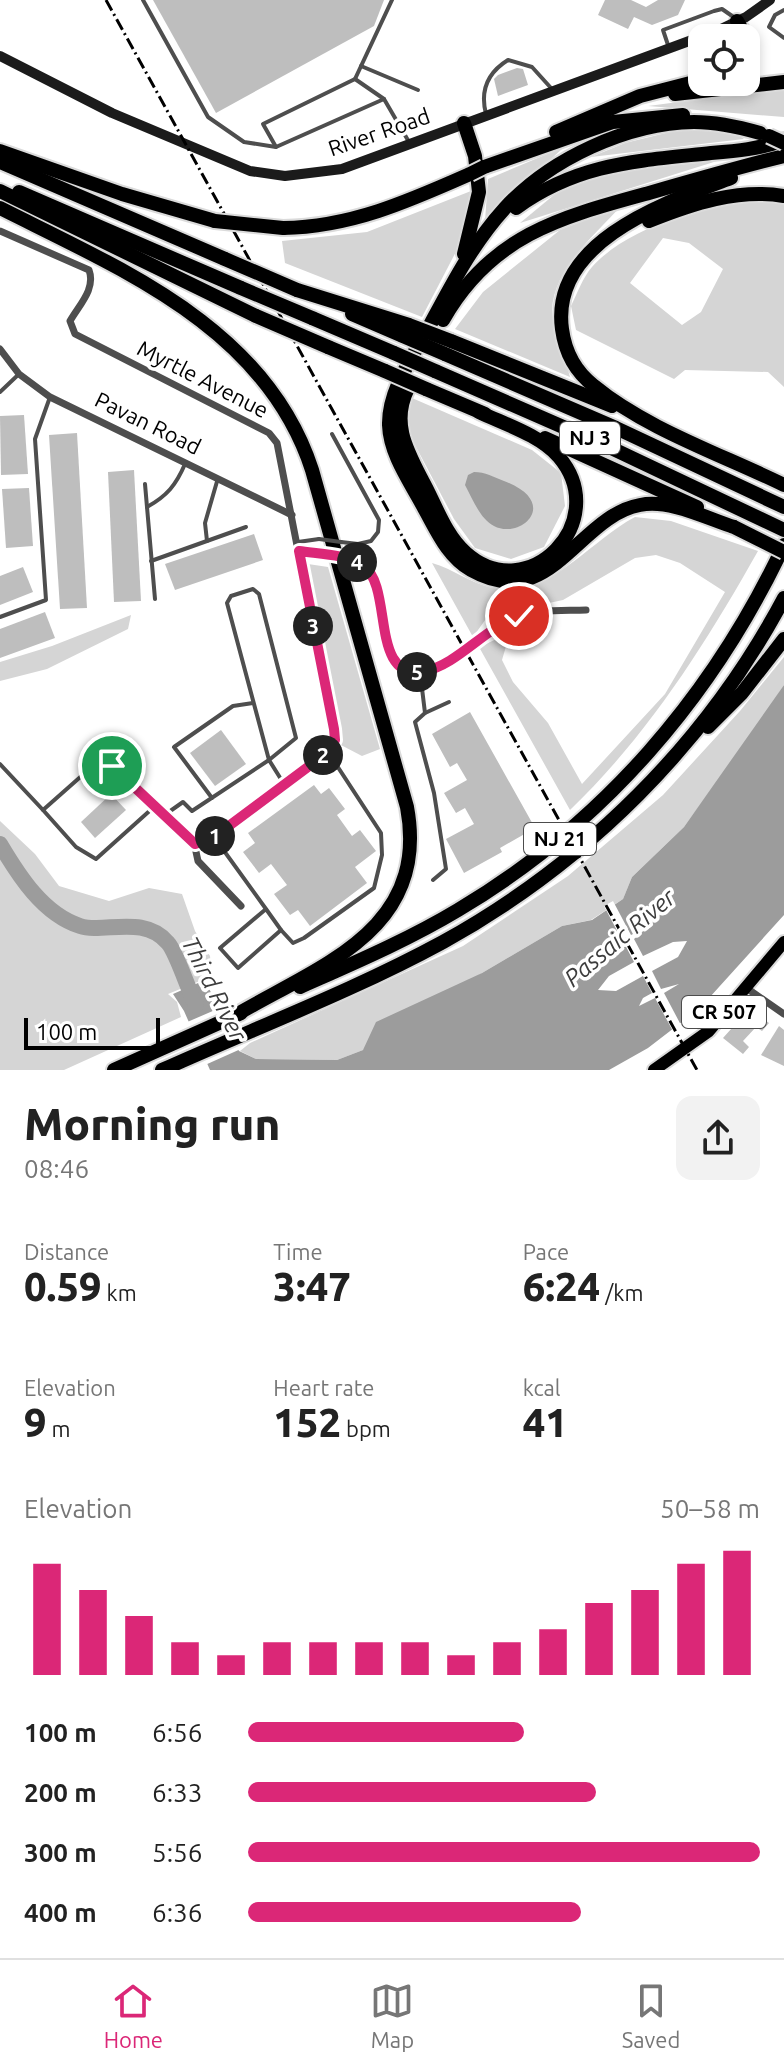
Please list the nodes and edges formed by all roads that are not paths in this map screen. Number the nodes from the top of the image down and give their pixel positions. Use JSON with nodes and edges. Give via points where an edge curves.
{"nodes":[{"id":1,"x":143,"y":0,"type":"edge"},
{"id":2,"x":392,"y":0,"type":"edge"},
{"id":3,"x":770,"y":0,"type":"edge"},
{"id":4,"x":784,"y":10,"type":"edge"},
{"id":5,"x":737,"y":21,"type":"junction"},
{"id":6,"x":739,"y":24,"type":"edge"},
{"id":7,"x":784,"y":38,"type":"edge"},
{"id":8,"x":669,"y":47,"type":"junction"},
{"id":9,"x":0,"y":56,"type":"edge"},
{"id":10,"x":361,"y":66,"type":"junction"},
{"id":11,"x":355,"y":79,"type":"junction"},
{"id":12,"x":784,"y":82,"type":"edge"},
{"id":13,"x":688,"y":83,"type":"edge"},
{"id":14,"x":418,"y":90,"type":"dead end"},
{"id":15,"x":552,"y":90,"type":"junction"},
{"id":16,"x":384,"y":99,"type":"junction"},
{"id":17,"x":616,"y":105,"type":"junction"},
{"id":18,"x":486,"y":114,"type":"junction"},
{"id":19,"x":464,"y":123,"type":"junction"},
{"id":20,"x":774,"y":138,"type":"edge"},
{"id":21,"x":410,"y":144,"type":"junction"},
{"id":22,"x":276,"y":147,"type":"junction"},
{"id":23,"x":0,"y":151,"type":"edge"},
{"id":24,"x":784,"y":158,"type":"edge"},
{"id":25,"x":0,"y":162,"type":"edge"},
{"id":26,"x":477,"y":171,"type":"junction"},
{"id":27,"x":0,"y":184,"type":"edge"},
{"id":28,"x":0,"y":191,"type":"edge"},
{"id":29,"x":784,"y":196,"type":"edge"},
{"id":30,"x":0,"y":208,"type":"edge"},
{"id":31,"x":0,"y":231,"type":"edge"},
{"id":32,"x":480,"y":240,"type":"junction"},
{"id":33,"x":602,"y":243,"type":"junction"},
{"id":34,"x":462,"y":264,"type":"junction"},
{"id":35,"x":448,"y":347,"type":"junction"},
{"id":36,"x":0,"y":349,"type":"edge"},
{"id":37,"x":19,"y":374,"type":"junction"},
{"id":38,"x":0,"y":392,"type":"edge"},
{"id":39,"x":50,"y":397,"type":"junction"},
{"id":40,"x":479,"y":412,"type":"junction"},
{"id":41,"x":660,"y":426,"type":"junction"},
{"id":42,"x":332,"y":434,"type":"dead end"},
{"id":43,"x":186,"y":462,"type":"junction"},
{"id":44,"x":218,"y":478,"type":"junction"},
{"id":45,"x":145,"y":484,"type":"dead end"},
{"id":46,"x":784,"y":485,"type":"edge"},
{"id":47,"x":147,"y":507,"type":"junction"},
{"id":48,"x":784,"y":507,"type":"edge"},
{"id":49,"x":292,"y":515,"type":"junction"},
{"id":50,"x":246,"y":527,"type":"dead end"},
{"id":51,"x":734,"y":527,"type":"junction"},
{"id":52,"x":784,"y":530,"type":"edge"},
{"id":53,"x":207,"y":541,"type":"junction"},
{"id":54,"x":297,"y":542,"type":"junction"},
{"id":55,"x":784,"y":545,"type":"edge"},
{"id":56,"x":299,"y":551,"type":"junction"},
{"id":57,"x":784,"y":552,"type":"edge"},
{"id":58,"x":151,"y":561,"type":"junction"},
{"id":59,"x":784,"y":598,"type":"edge"},
{"id":60,"x":155,"y":599,"type":"dead end"},
{"id":61,"x":586,"y":610,"type":"dead end"},
{"id":62,"x":0,"y":617,"type":"edge"},
{"id":63,"x":784,"y":639,"type":"edge"},
{"id":64,"x":420,"y":672,"type":"junction"},
{"id":65,"x":449,"y":702,"type":"dead end"},
{"id":66,"x":253,"y":703,"type":"junction"},
{"id":67,"x":425,"y":713,"type":"junction"},
{"id":68,"x":680,"y":750,"type":"junction"},
{"id":69,"x":328,"y":752,"type":"junction"},
{"id":70,"x":269,"y":760,"type":"junction"},
{"id":71,"x":0,"y":764,"type":"edge"},
{"id":72,"x":96,"y":764,"type":"joint"},
{"id":73,"x":284,"y":784,"type":"junction"},
{"id":74,"x":212,"y":798,"type":"junction"},
{"id":75,"x":155,"y":806,"type":"junction"},
{"id":76,"x":43,"y":810,"type":"junction"},
{"id":77,"x":164,"y":816,"type":"junction"},
{"id":78,"x":214,"y":837,"type":"junction"},
{"id":79,"x":195,"y":844,"type":"junction"},
{"id":80,"x":433,"y":880,"type":"dead end"},
{"id":81,"x":241,"y":906,"type":"dead end"},
{"id":82,"x":266,"y":909,"type":"junction"},
{"id":83,"x":281,"y":930,"type":"junction"},
{"id":84,"x":784,"y":942,"type":"edge"},
{"id":85,"x":745,"y":987,"type":"junction"},
{"id":86,"x":784,"y":1014,"type":"edge"},
{"id":87,"x":234,"y":1016,"type":"junction"},
{"id":88,"x":114,"y":1070,"type":"edge"},
{"id":89,"x":162,"y":1070,"type":"edge"},
{"id":90,"x":654,"y":1070,"type":"edge"}],
"edges":[{"from":1,"to":22,"type":"lane","via":[[208,117],[244,142]]},
{"from":2,"to":10,"type":"lane"},
{"from":3,"to":5,"type":"street","name":"River Road"},
{"from":4,"to":7,"type":"lane","via":[[769,22]]},
{"from":5,"to":6,"type":"highway"},
{"from":5,"to":8,"type":"street","name":"River Road"},
{"from":5,"to":8,"type":"lane","via":[[722,9],[675,25],[663,30]]},
{"from":8,"to":15,"type":"street","name":"River Road"},
{"from":9,"to":21,"type":"street","name":"River Road","via":[[112,113],[250,171],[285,176],[342,169]]},
{"from":10,"to":11,"type":"lane"},
{"from":10,"to":14,"type":"lane"},
{"from":11,"to":16,"type":"lane"},
{"from":11,"to":22,"type":"lane","via":[[263,124]]},
{"from":12,"to":17,"type":"highway"},
{"from":13,"to":17,"type":"highway"},
{"from":15,"to":18,"type":"street","name":"River Road"},
{"from":15,"to":18,"type":"lane","via":[[532,67],[508,60],[492,72],[483,90]]},
{"from":16,"to":21,"type":"lane"},
{"from":16,"to":22,"type":"lane"},
{"from":17,"to":26,"type":"highway"},
{"from":18,"to":19,"type":"street","name":"River Road"},
{"from":19,"to":21,"type":"street","name":"River Road"},
{"from":19,"to":34,"type":"highway","via":[[477,163],[479,192]]},
{"from":20,"to":26,"type":"highway","via":[[704,116],[641,117],[584,131]]},
{"from":20,"to":32,"type":"highway","via":[[754,149],[578,173],[526,201]]},
{"from":20,"to":32,"type":"highway","via":[[711,123],[682,123],[606,142],[528,187]]},
{"from":23,"to":26,"type":"highway","bridge":true,"via":[[215,221],[283,228],[375,214]]},
{"from":24,"to":33,"type":"highway","via":[[654,209]]},
{"from":24,"to":40,"type":"highway","via":[[542,226],[484,265],[451,306],[405,392],[400,434],[462,550],[492,567],[528,567],[549,557],[568,536],[576,508],[573,484],[552,450]]},
{"from":25,"to":35,"type":"highway","number":"NJ 3","bridge":true,"via":[[297,290]]},
{"from":27,"to":52,"type":"highway","number":"NJ 3","bridge":true,"via":[[435,371]]},
{"from":28,"to":40,"type":"highway","bridge":true,"via":[[256,316]]},
{"from":29,"to":33,"type":"highway","via":[[744,195],[695,205]]},
{"from":30,"to":87,"type":"highway","via":[[150,285],[221,335],[271,388],[312,470],[407,807],[411,856],[395,903],[372,931]]},
{"from":31,"to":49,"type":"street","name":"Myrtle Avenue","via":[[89,270],[89,290],[70,321],[75,334],[274,438]]},
{"from":32,"to":34,"type":"highway"},
{"from":33,"to":41,"type":"highway","via":[[578,267],[566,289],[561,322],[567,348],[592,384]]},
{"from":34,"to":51,"type":"highway","via":[[397,388],[389,416],[396,455],[454,556],[488,577],[531,577],[555,565],[614,515],[643,504]]},
{"from":35,"to":41,"type":"highway"},
{"from":35,"to":48,"type":"highway","number":"NJ 3"},
{"from":36,"to":37,"type":"street","name":"Pavan Road"},
{"from":37,"to":38,"type":"lane"},
{"from":37,"to":39,"type":"street","name":"Pavan Road"},
{"from":39,"to":43,"type":"street","name":"Pavan Road"},
{"from":39,"to":62,"type":"lane","via":[[35,439],[46,600]]},
{"from":40,"to":51,"type":"highway","via":[[571,449]]},
{"from":41,"to":46,"type":"highway"},
{"from":42,"to":54,"type":"lane","bridge":true,"via":[[379,520],[378,532],[371,541],[358,544]]},
{"from":43,"to":44,"type":"street","name":"Pavan Road"},
{"from":43,"to":47,"type":"lane","via":[[177,483]]},
{"from":44,"to":49,"type":"street","name":"Pavan Road"},
{"from":44,"to":53,"type":"lane","via":[[205,523]]},
{"from":45,"to":47,"type":"lane"},
{"from":47,"to":58,"type":"lane"},
{"from":49,"to":54,"type":"street","name":"Myrtle Avenue"},
{"from":50,"to":53,"type":"lane"},
{"from":51,"to":57,"type":"highway","bridge":true},
{"from":53,"to":58,"type":"lane"},
{"from":54,"to":56,"type":"street","name":"Myrtle Avenue"},
{"from":55,"to":87,"type":"highway","number":"NJ 21","via":[[746,618],[696,695],[633,771],[567,833],[501,883],[430,926]]},
{"from":56,"to":64,"type":"street","bridge":true,"via":[[366,567],[376,582],[392,657],[404,669]]},
{"from":56,"to":69,"type":"street","name":"Myrtle Avenue","via":[[335,740]]},
{"from":58,"to":60,"type":"lane"},
{"from":59,"to":68,"type":"highway","number":"NJ 21","via":[[740,671]]},
{"from":61,"to":64,"type":"street","via":[[511,618]]},
{"from":63,"to":68,"type":"highway","via":[[730,706]]},
{"from":64,"to":67,"type":"lane"},
{"from":65,"to":67,"type":"lane"},
{"from":66,"to":70,"type":"lane"},
{"from":66,"to":70,"type":"lane","via":[[227,599],[253,589],[259,594],[296,738]]},
{"from":66,"to":74,"type":"lane","via":[[233,706],[174,747]]},
{"from":67,"to":80,"type":"lane","via":[[415,722],[446,869]]},
{"from":68,"to":89,"type":"highway","number":"NJ 21","via":[[588,841],[495,911],[408,959]]},
{"from":69,"to":73,"type":"street"},
{"from":69,"to":83,"type":"lane","via":[[381,833],[374,888],[293,943]]},
{"from":70,"to":73,"type":"lane"},
{"from":70,"to":74,"type":"lane"},
{"from":71,"to":76,"type":"lane"},
{"from":72,"to":75,"type":"street","via":[[116,769]]},
{"from":72,"to":76,"type":"lane"},
{"from":73,"to":78,"type":"street"},
{"from":74,"to":77,"type":"lane","via":[[192,811],[183,802]]},
{"from":75,"to":76,"type":"lane","via":[[96,859],[76,847]]},
{"from":75,"to":77,"type":"street"},
{"from":77,"to":79,"type":"street"},
{"from":78,"to":79,"type":"street"},
{"from":78,"to":82,"type":"lane"},
{"from":79,"to":81,"type":"street","via":[[198,861]]},
{"from":82,"to":83,"type":"lane"},
{"from":82,"to":83,"type":"lane","via":[[220,948],[238,968]]},
{"from":84,"to":85,"type":"main road","number":"CR 507"},
{"from":85,"to":86,"type":"street"},
{"from":85,"to":90,"type":"main road","number":"CR 507","via":[[709,1031]]},
{"from":87,"to":88,"type":"highway","number":"NJ 21"}]}
